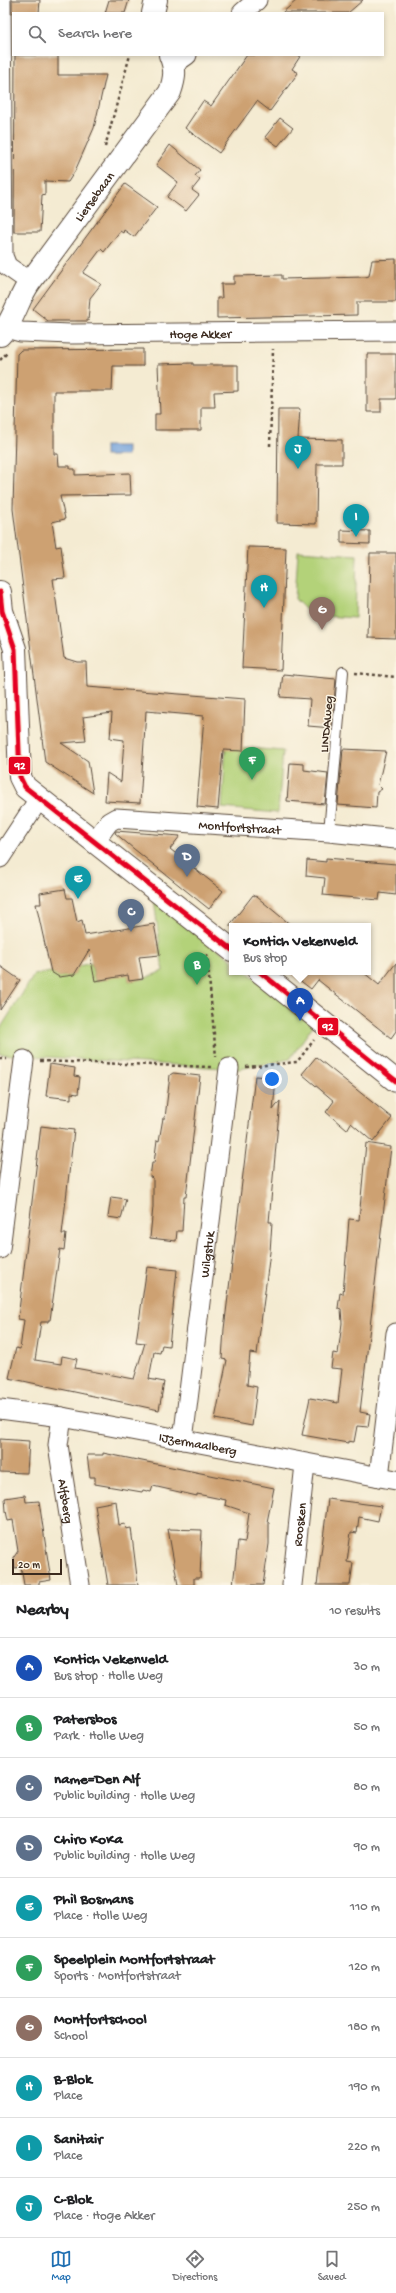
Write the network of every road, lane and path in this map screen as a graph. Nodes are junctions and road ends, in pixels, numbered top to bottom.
1 (1, 0) edge
2 (156, 0) edge
3 (257, 0) edge
4 (153, 12) edge
5 (243, 12) edge
6 (130, 56) edge
7 (177, 58) edge
8 (104, 148) dead end
9 (30, 282) junction
10 (3, 331) edge
11 (396, 331) edge
12 (273, 332) junction
13 (270, 446) dead end
14 (0, 592) edge
15 (343, 672) joint
16 (396, 677) edge
17 (39, 799) junction
18 (329, 832) junction
19 (396, 839) edge
20 (94, 842) junction
21 (0, 858) edge
22 (204, 928) junction
23 (229, 948) edge
24 (264, 975) edge
25 (326, 1025) junction
26 (0, 1059) edge
27 (24, 1060) junction
28 (229, 1068) junction
29 (396, 1081) edge
30 (0, 1250) edge
31 (396, 1333) edge
32 (0, 1409) edge
33 (62, 1417) junction
34 (183, 1440) junction
35 (305, 1464) junction
36 (387, 1479) edge
37 (80, 1585) edge
38 (292, 1585) edge

1 - 9 street
2 - 4 street
3 - 5 street
6 - 8 path
7 - 9 street, Liersebaan
9 - 10 street, Liersebaan
10 - 12 street, Hoge Akker
11 - 12 street, Hoge Akker
12 - 13 path
14 - 17 street
15 - 16 path
15 - 18 lane, LINDAweg
17 - 20 street
17 - 21 street
18 - 19 street, Montfortstraat
18 - 20 street, Montfortstraat
20 - 22 street
22 - 23 street
22 - 28 path
24 - 25 street
25 - 28 path
25 - 29 street
26 - 27 path
27 - 28 path
27 - 30 street
28 - 34 street, Wilgstuk
31 - 36 street
32 - 33 street, IJzermaalberg
33 - 34 street, IJzermaalberg
33 - 37 street, Alfsberg
34 - 35 street, IJzermaalberg
35 - 36 street, IJzermaalberg
35 - 38 street, Roosken

